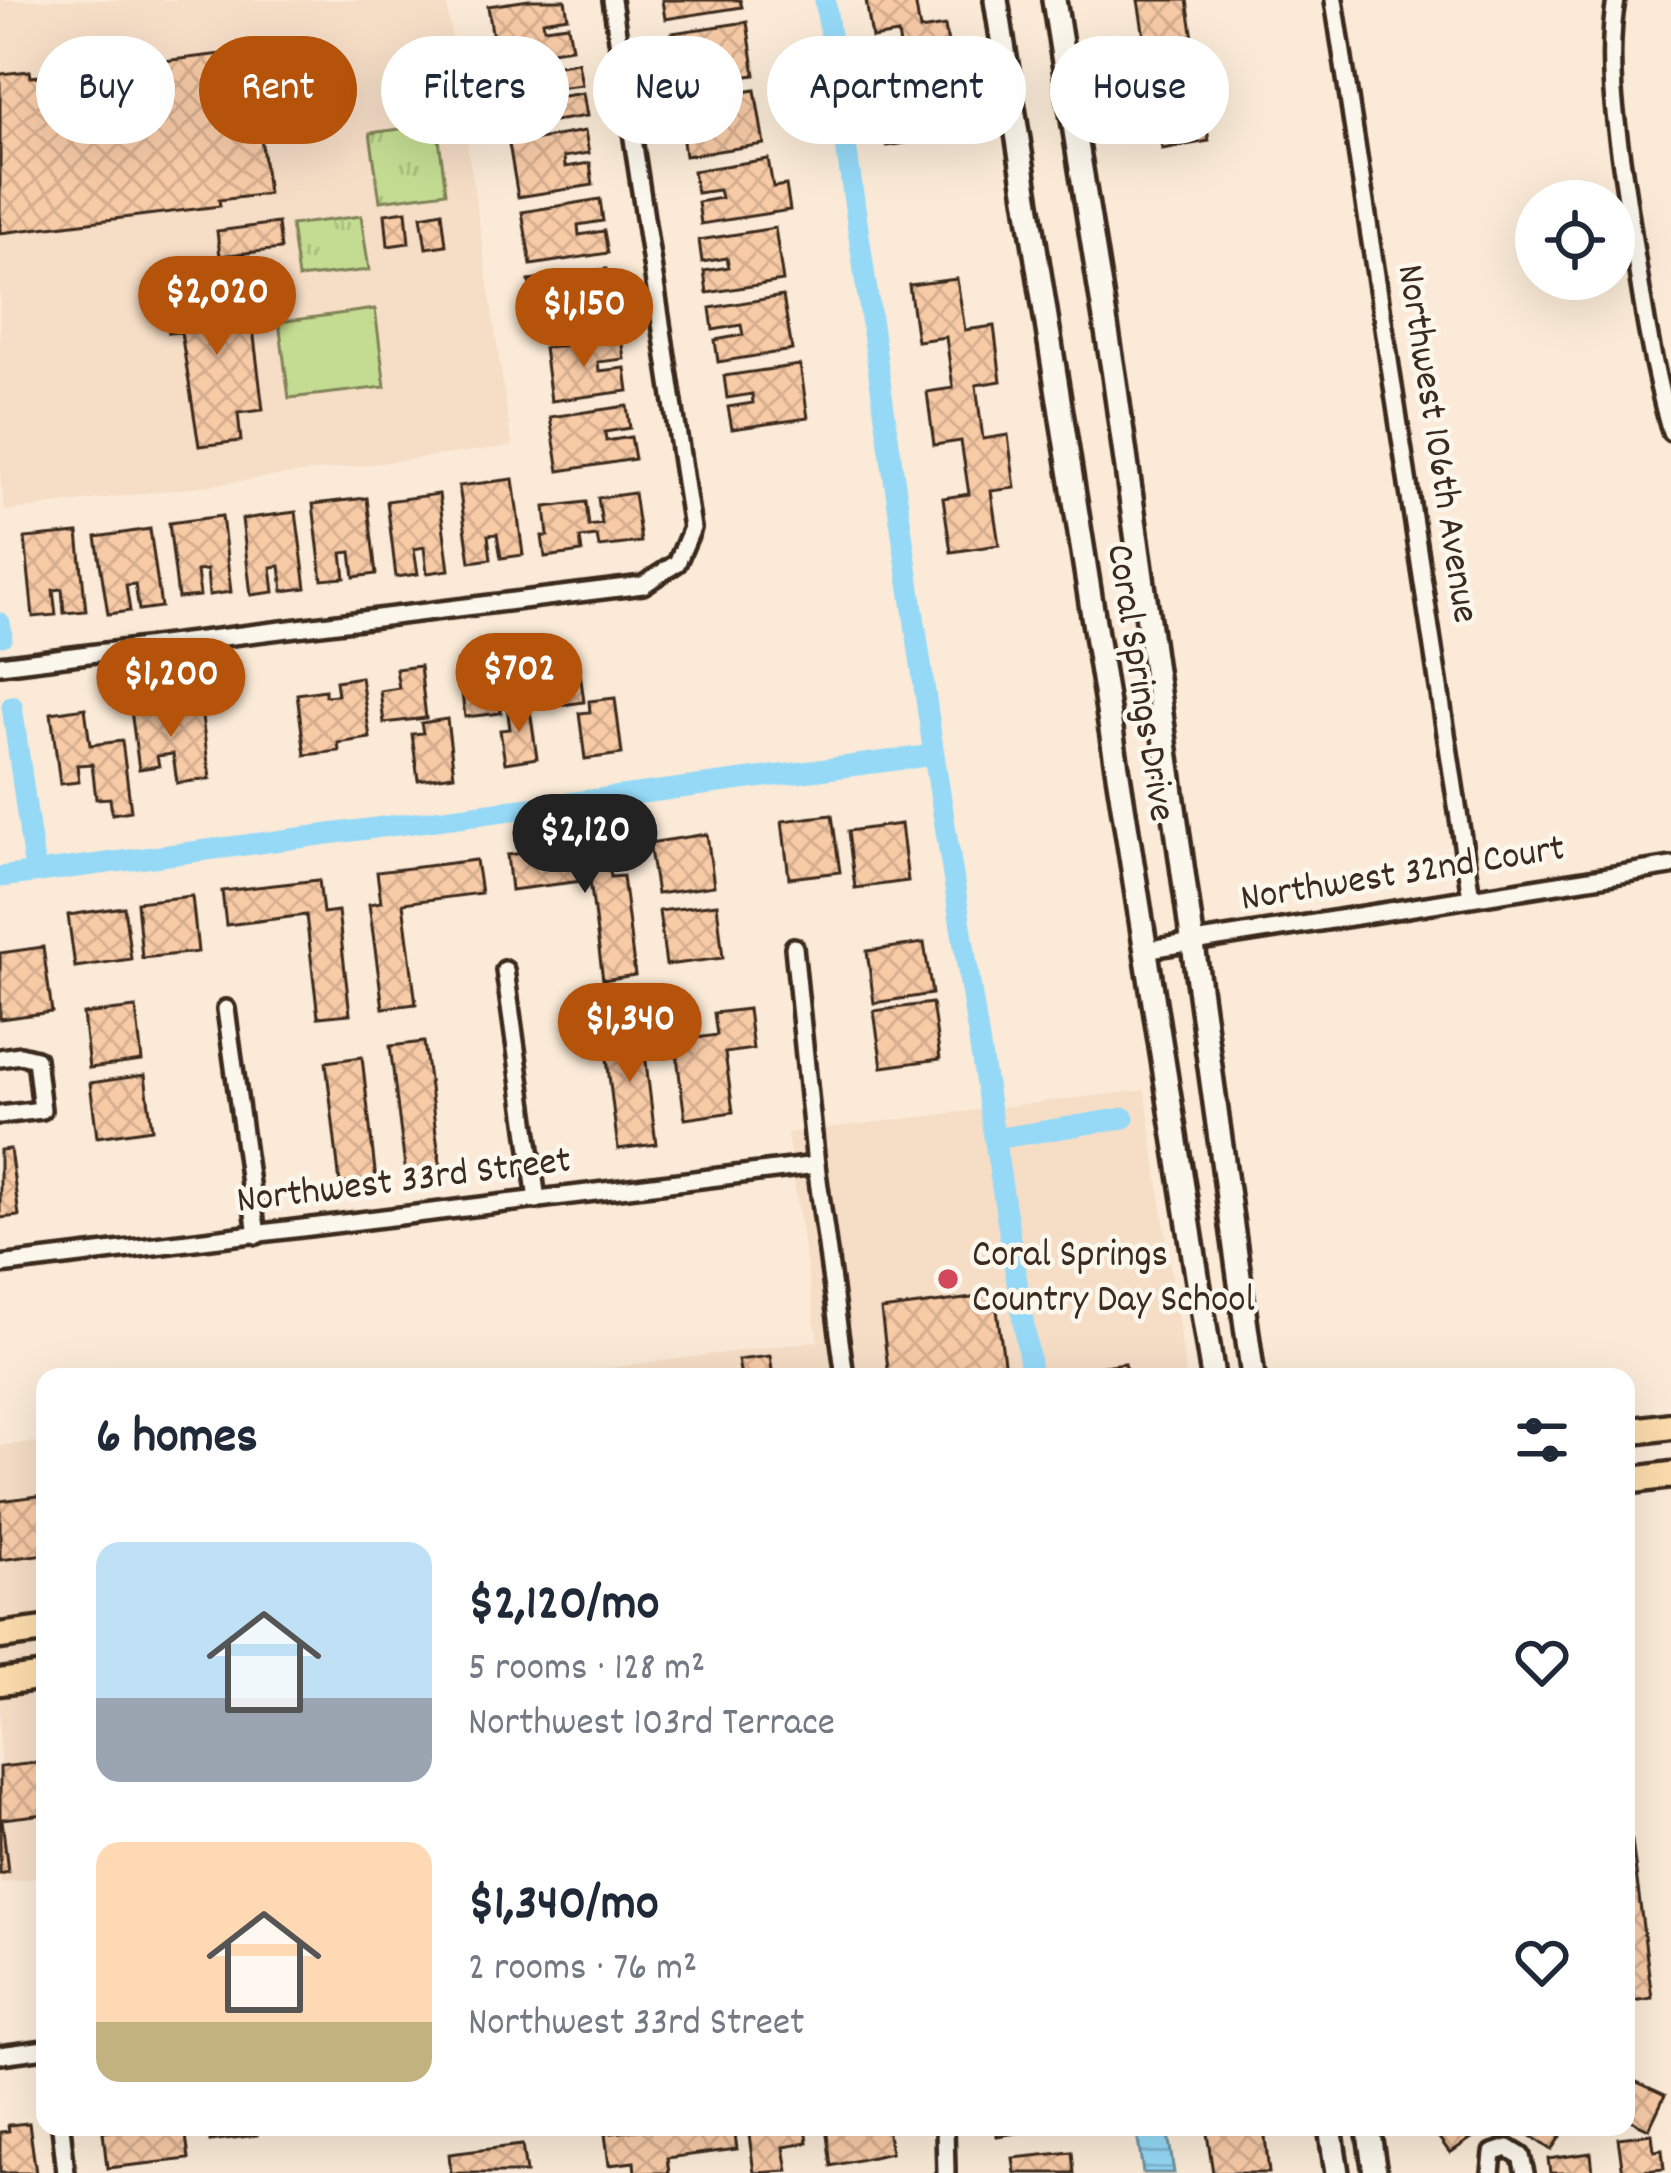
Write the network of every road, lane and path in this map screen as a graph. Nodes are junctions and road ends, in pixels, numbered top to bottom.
1 (612, 0) edge
2 (996, 0) edge
3 (1054, 0) edge
4 (1334, 0) edge
5 (1616, 0) edge
6 (1671, 432) edge
7 (0, 665) edge
8 (1671, 866) edge
9 (1471, 897) junction
10 (1194, 943) junction
11 (794, 947) dead end
12 (1144, 950) junction
13 (505, 970) dead end
14 (226, 1009) dead end
15 (0, 1058) edge
16 (0, 1115) edge
17 (816, 1165) junction
18 (537, 1200) junction
19 (256, 1235) junction
20 (0, 1265) edge
21 (844, 1368) edge
22 (1212, 1368) edge
23 (1251, 1368) edge
24 (1671, 1426) edge
25 (1635, 1431) edge
26 (1671, 1475) edge
27 (1635, 1480) edge
28 (36, 1631) edge
29 (0, 1636) edge
30 (36, 1677) edge
31 (0, 1682) edge
32 (36, 2050) edge
33 (0, 2055) edge
34 (62, 2136) edge
35 (945, 2136) edge
36 (1331, 2136) edge
37 (1369, 2136) edge
38 (67, 2173) edge
39 (946, 2173) edge
40 (1337, 2173) edge
41 (1375, 2173) edge
42 (1491, 2173) edge
43 (1525, 2173) edge

1 - 7 street
2 - 12 main road, Coral Springs Drive
3 - 10 main road, Coral Springs Drive
4 - 9 street, Northwest 106th Avenue
5 - 6 street
8 - 9 street, Northwest 32nd Court
9 - 10 street, Northwest 32nd Court
10 - 12 street, Northwest 32nd Court
10 - 23 main road, Coral Springs Drive
11 - 17 street
12 - 22 main road, Coral Springs Drive
13 - 18 street
14 - 19 street
15 - 16 street
17 - 18 street, Northwest 33rd Street
17 - 21 street
18 - 19 street, Northwest 33rd Street
19 - 20 street, Northwest 33rd Street
24 - 25 main road
26 - 27 main road
28 - 29 main road
30 - 31 main road
32 - 33 street
34 - 38 street
35 - 39 street
36 - 40 main road
37 - 41 main road
42 - 43 street

